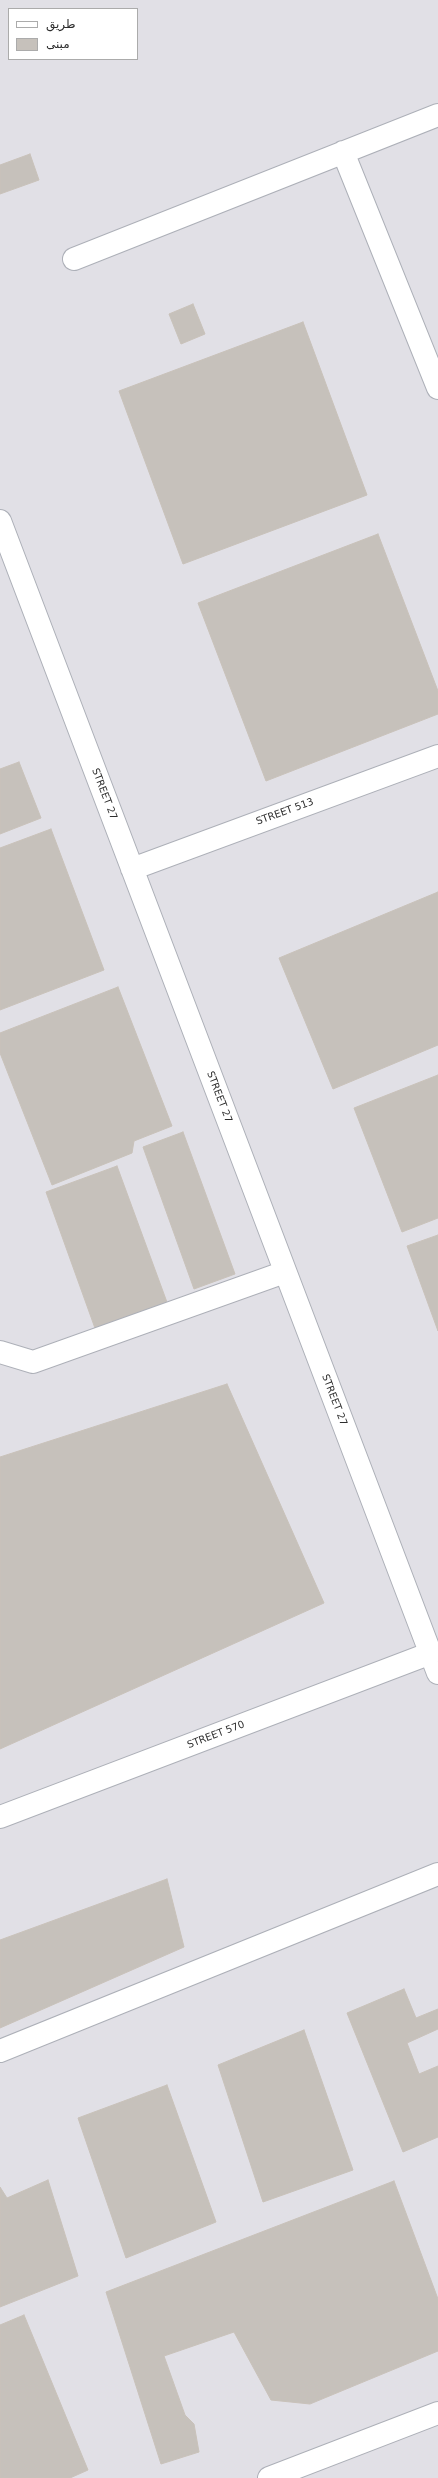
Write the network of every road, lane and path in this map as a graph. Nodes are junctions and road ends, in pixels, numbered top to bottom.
1 (438, 115) edge
2 (343, 152) junction
3 (74, 259) dead end
4 (438, 388) edge
5 (0, 521) edge
6 (438, 756) edge
7 (132, 869) junction
8 (285, 1272) junction
9 (0, 1352) edge
10 (435, 1663) edge
11 (0, 1817) edge
12 (438, 1874) edge
13 (0, 2051) edge
14 (438, 2413) edge
15 (269, 2478) edge

1 - 2 street
2 - 3 street
2 - 4 street
5 - 7 street, STREET 27
6 - 7 street, STREET 513
7 - 8 street, STREET 27
8 - 9 street
8 - 10 street, STREET 27
10 - 11 street, STREET 570
12 - 13 street
14 - 15 street

